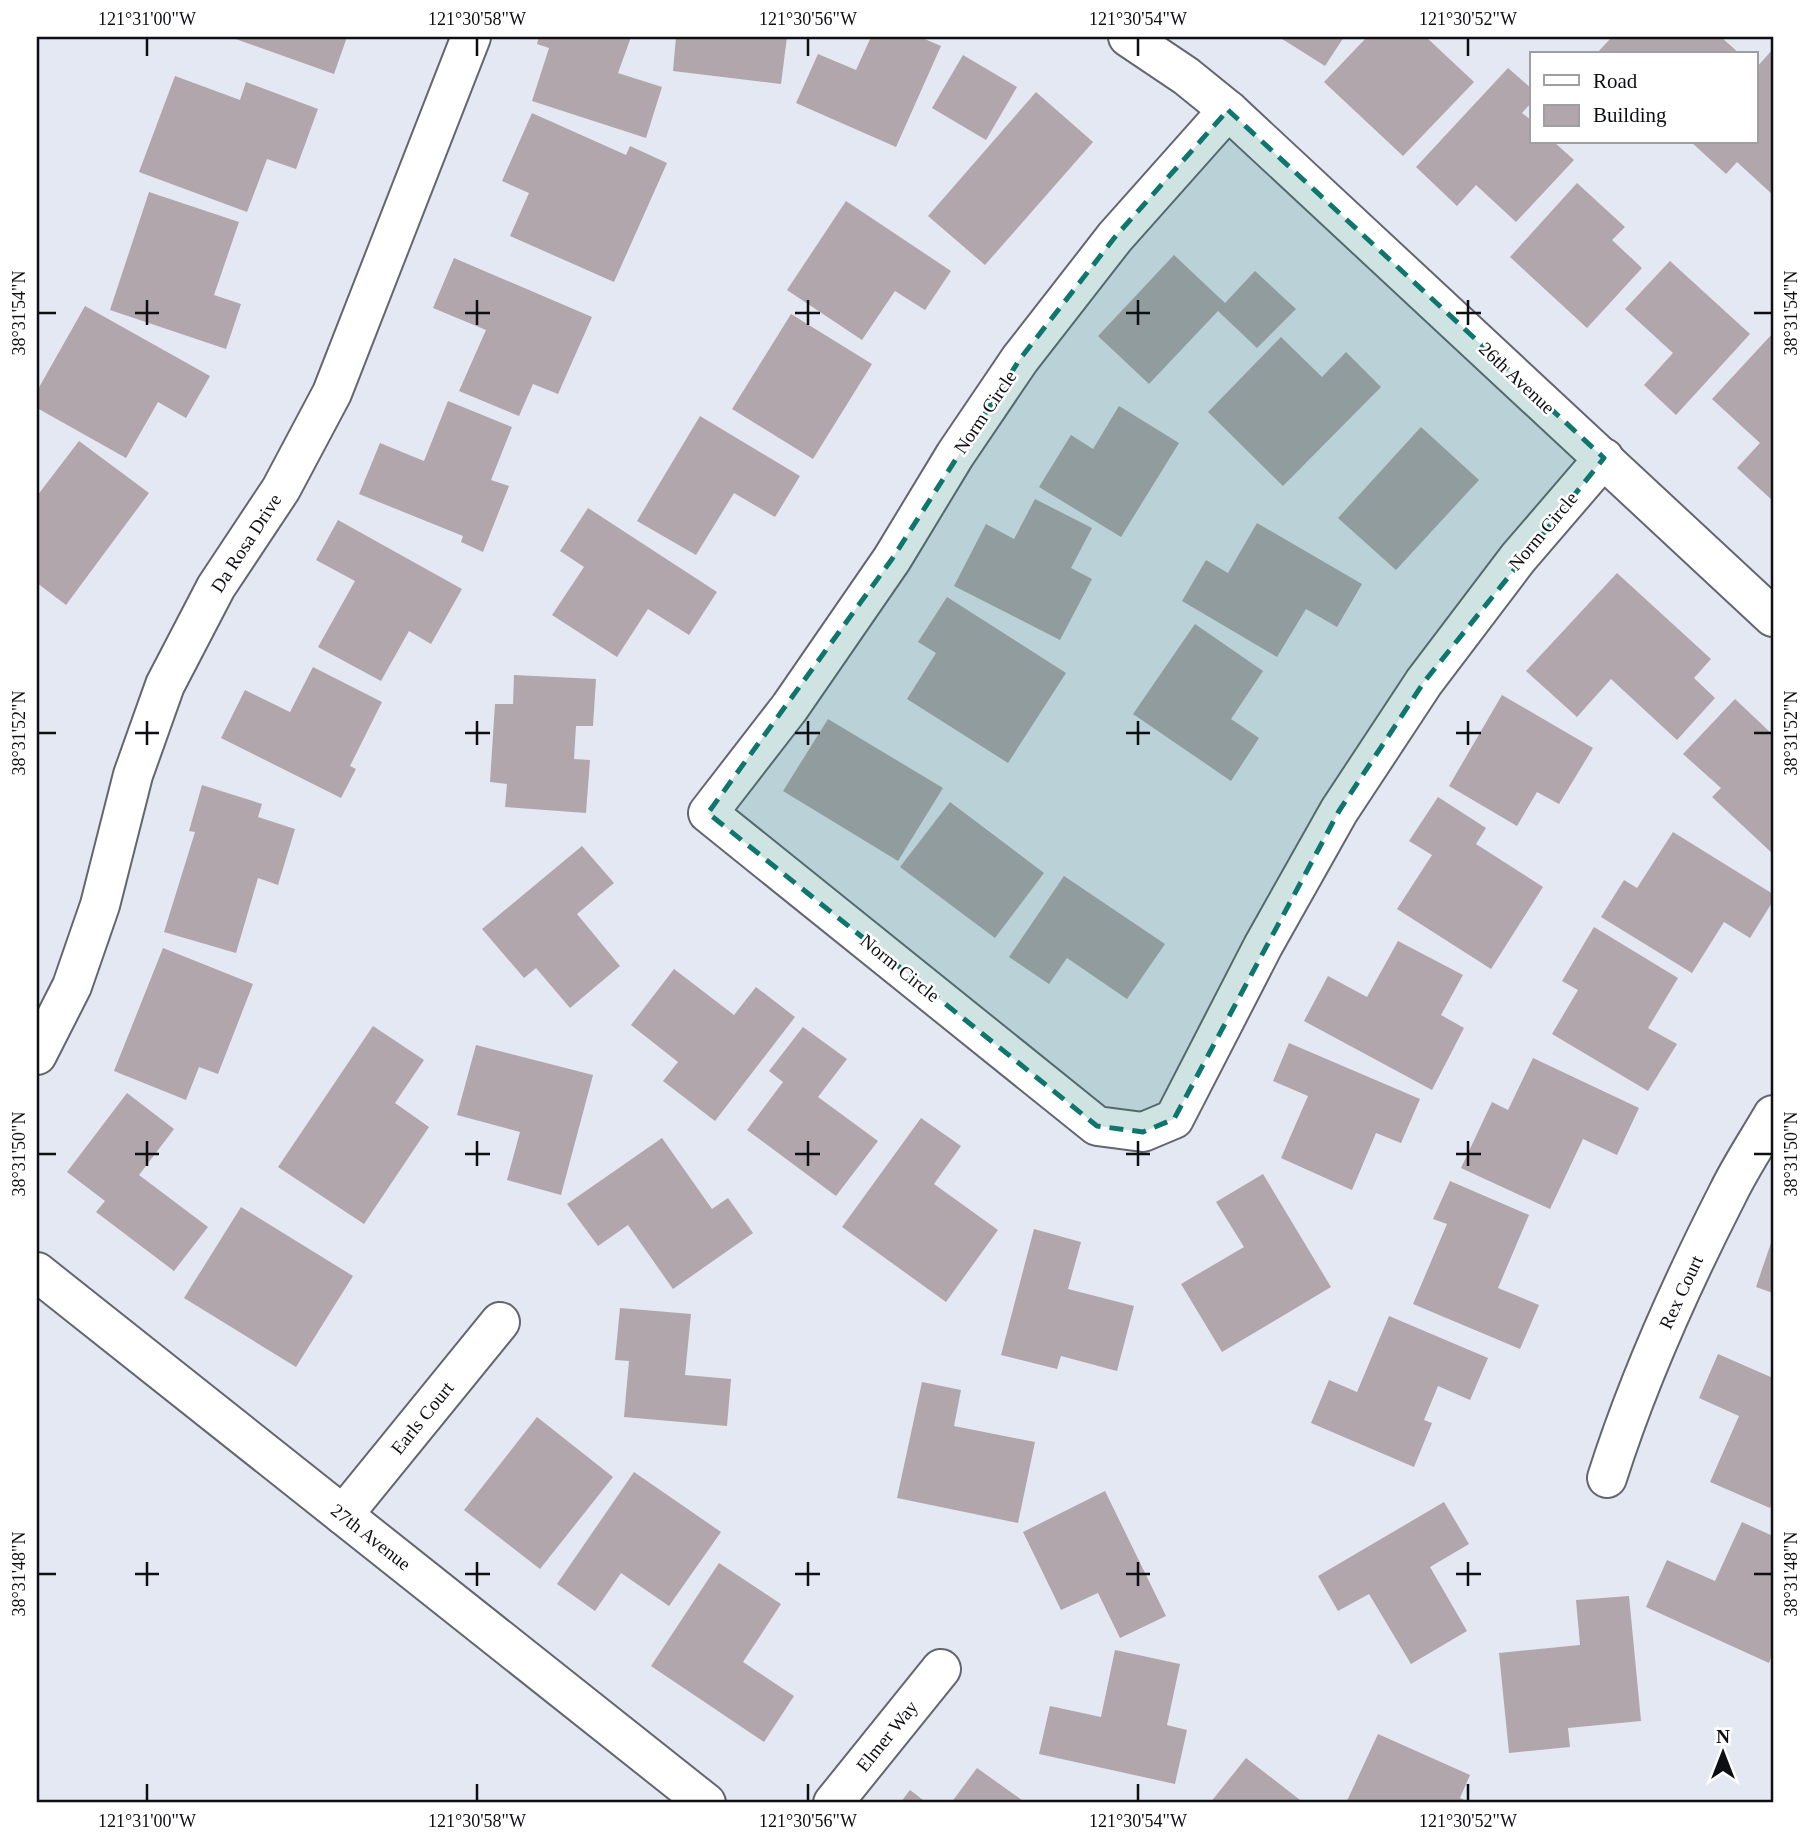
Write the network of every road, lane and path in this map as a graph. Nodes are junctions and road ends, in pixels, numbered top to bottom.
1 (471, 37) edge
2 (1128, 37) edge
3 (1228, 110) junction
4 (1604, 458) junction
5 (1773, 617) edge
6 (37, 1055) edge
7 (1773, 1115) edge
8 (37, 1272) edge
9 (500, 1322) dead end
10 (1607, 1478) dead end
11 (343, 1515) junction
12 (941, 1669) dead end
13 (706, 1803) edge
14 (833, 1803) edge

1 - 6 street, Da Rosa Drive
2 - 3 street, 26th Avenue
3 - 4 street, 26th Avenue
3 - 4 street, Norm Circle
4 - 5 street, 26th Avenue
7 - 10 street, Rex Court
8 - 11 street, 27th Avenue
9 - 11 street, Earls Court
11 - 13 street, 27th Avenue
12 - 14 street, Elmer Way

